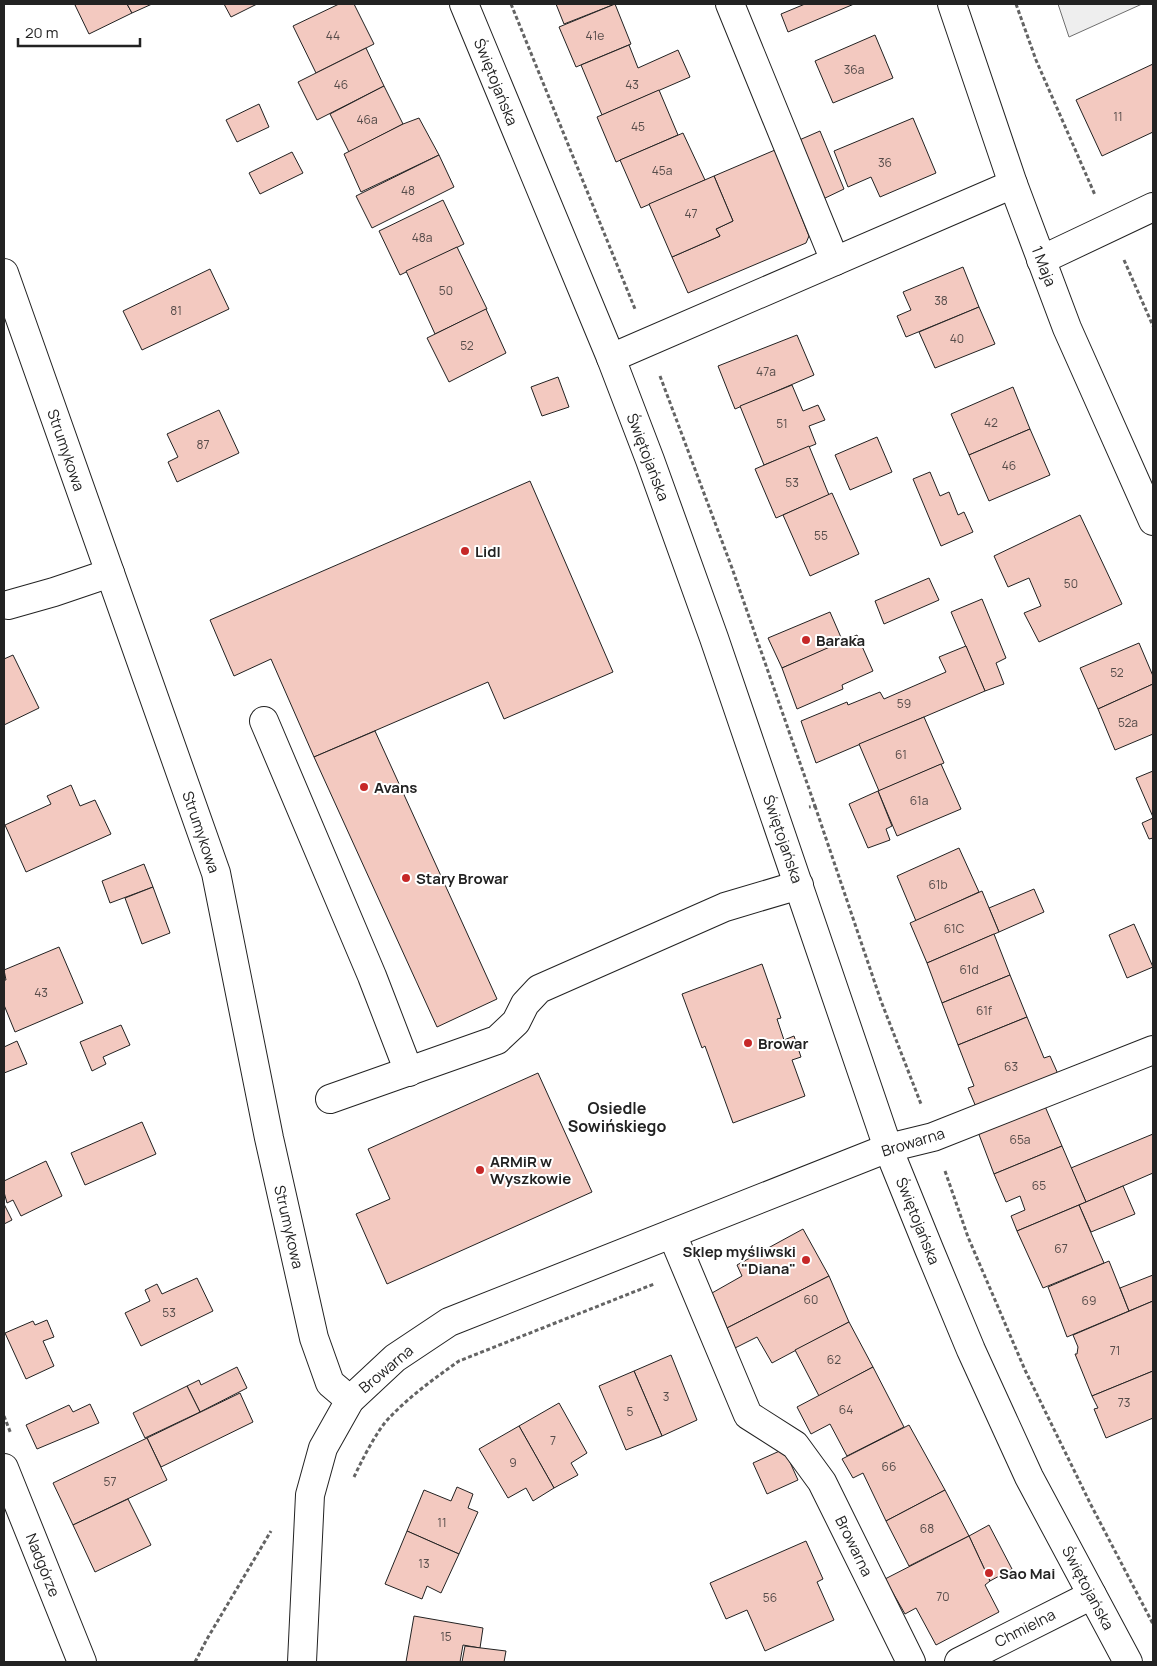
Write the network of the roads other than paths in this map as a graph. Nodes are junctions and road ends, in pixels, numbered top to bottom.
1 (464, 4) edge
2 (730, 4) edge
3 (952, 4) edge
4 (1013, 184) junction
5 (1153, 207) edge
6 (1042, 260) junction
7 (835, 261) junction
8 (4, 273) edge
9 (610, 358) junction
10 (1144, 478) edge
11 (1153, 521) edge
12 (110, 573) junction
13 (8, 605) dead end
14 (264, 721) dead end
15 (798, 885) junction
16 (1153, 1050) edge
17 (409, 1072) junction
18 (330, 1099) dead end
19 (888, 1148) junction
20 (672, 1234) junction
21 (350, 1400) junction
22 (4, 1468) edge
23 (1092, 1594) junction
24 (82, 1662) edge
25 (302, 1662) edge
26 (911, 1662) edge
27 (959, 1662) edge
28 (1128, 1662) edge

1 - 9 street, Świętojańska
2 - 7 street
3 - 4 street, 1 Maja
4 - 6 street, 1 Maja
4 - 7 street
5 - 6 street
6 - 10 street, 1 Maja
7 - 9 street
8 - 12 street, Strumykowa
9 - 15 street, Świętojańska
10 - 11 street, 1 Maja
12 - 13 street
12 - 21 street, Strumykowa
14 - 17 street
15 - 17 street
15 - 19 street, Świętojańska
16 - 19 street, Browarna
17 - 18 street
19 - 20 street, Browarna
19 - 23 street, Świętojańska
20 - 21 street, Browarna
20 - 26 street, Browarna
21 - 25 street, Browarna
22 - 24 street, Nadgórze
23 - 27 street, Chmielna
23 - 28 street, Świętojańska

